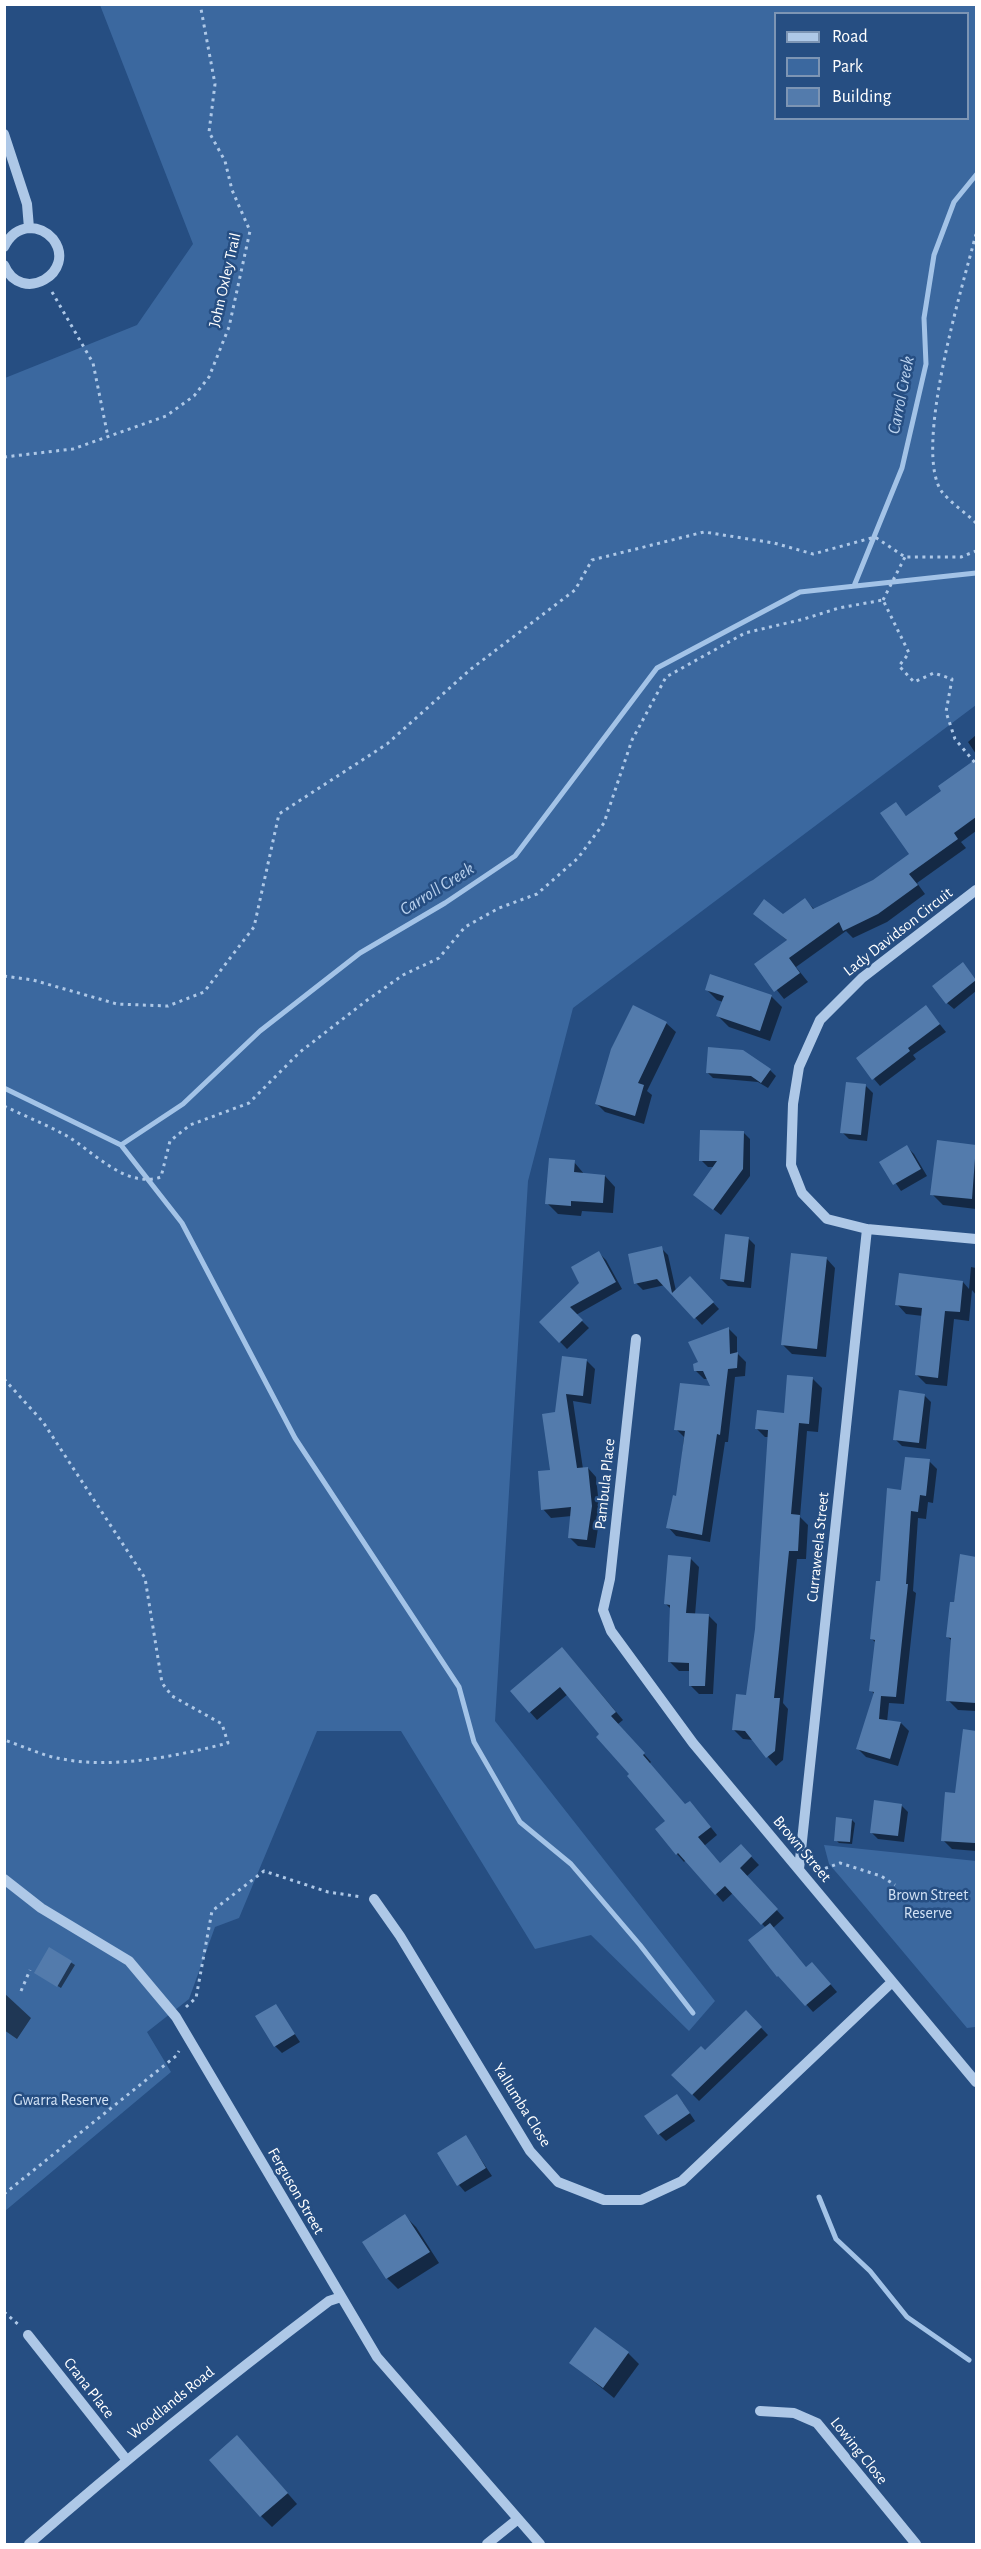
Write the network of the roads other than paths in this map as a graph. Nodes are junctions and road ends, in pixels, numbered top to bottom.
1 (4, 134) edge
2 (29, 228) junction
3 (4, 247) edge
4 (4, 265) edge
5 (976, 890) edge
6 (867, 1229) junction
7 (976, 1239) edge
8 (636, 1339) dead end
9 (611, 1631) joint
10 (802, 1873) junction
11 (4, 1879) edge
12 (374, 1899) road end
13 (892, 1982) junction
14 (976, 2082) edge
15 (341, 2297) junction
16 (28, 2334) road end
17 (760, 2411) dead end
18 (126, 2459) junction
19 (518, 2519) junction
20 (29, 2544) edge
21 (487, 2544) edge
22 (540, 2544) edge
23 (916, 2544) edge

1 - 2 street
2 - 3 street
2 - 4 street
5 - 6 street, Lady Davidson Circuit
6 - 7 street, Lady Davidson Circuit
6 - 10 street, Curraweela Street
8 - 9 street, Pambula Place
9 - 10 street, Brown Street
10 - 13 street, Brown Street
11 - 15 street, Ferguson Street
12 - 13 street, Yallumba Close
13 - 14 street, Brown Street
15 - 18 street, Woodlands Road
15 - 19 street, Ferguson Street
16 - 18 street, Crana Place
17 - 23 street, Lowing Close
18 - 20 street, Woodlands Road
19 - 21 street
19 - 22 street, Ferguson Street

